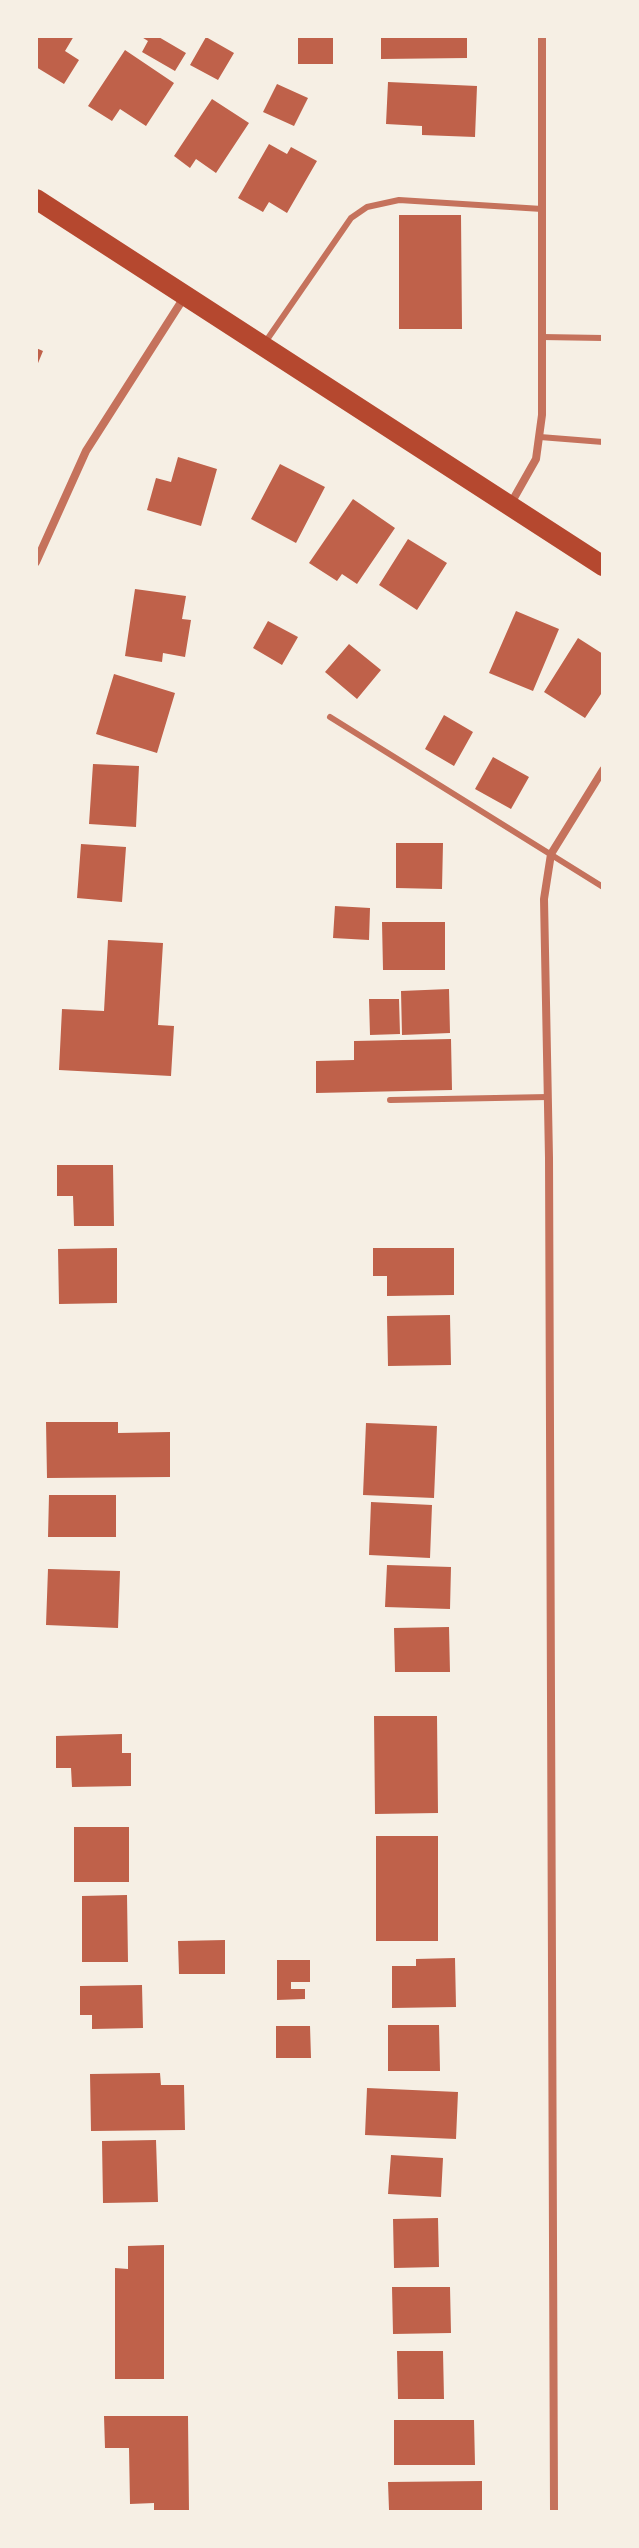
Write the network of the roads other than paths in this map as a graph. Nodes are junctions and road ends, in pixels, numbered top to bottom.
1 (542, 36) edge
2 (36, 199) edge
3 (542, 209) junction
4 (185, 296) junction
5 (542, 337) junction
6 (603, 338) edge
7 (263, 346) junction
8 (540, 437) junction
9 (603, 442) edge
10 (510, 505) junction
11 (36, 562) edge
12 (603, 566) edge
13 (330, 717) dead end
14 (603, 770) edge
15 (551, 854) junction
16 (603, 887) edge
17 (548, 1097) junction
18 (390, 1100) dead end
19 (554, 2512) edge

1 - 3 street
2 - 4 main road
3 - 5 street
3 - 7 lane
4 - 7 main road
4 - 11 street
5 - 6 lane
5 - 8 street
7 - 10 main road
8 - 9 lane
8 - 10 street
10 - 12 main road
13 - 15 lane
14 - 15 street
15 - 16 lane
15 - 17 street
17 - 18 lane
17 - 19 street

